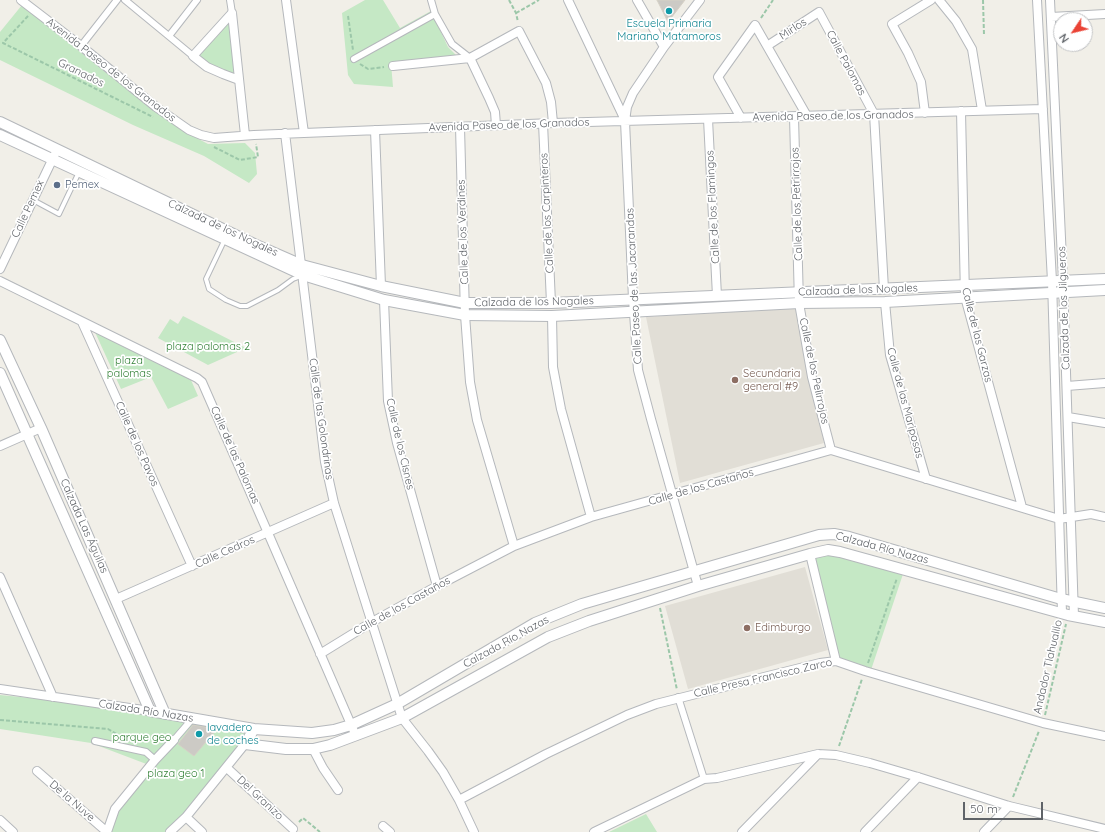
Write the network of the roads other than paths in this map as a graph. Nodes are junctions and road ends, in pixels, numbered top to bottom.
1 (20, 0) edge
2 (117, 0) edge
3 (125, 0) edge
4 (197, 0) edge
5 (230, 0) edge
6 (286, 0) edge
7 (431, 0) edge
8 (568, 0) edge
9 (637, 0) edge
10 (700, 0) edge
11 (931, 0) edge
12 (940, 0) edge
13 (1038, 0) edge
14 (1050, 0) edge
15 (819, 12) joint
16 (232, 13) junction
17 (435, 14) junction
18 (1105, 14) edge
19 (1051, 17) junction
20 (169, 36) junction
21 (81, 46) junction
22 (767, 46) junction
23 (664, 47) junction
24 (193, 56) junction
25 (470, 58) junction
26 (354, 59) road end
27 (393, 66) road end
28 (239, 80) junction
29 (1043, 109) junction
30 (982, 110) junction
31 (961, 111) junction
32 (925, 113) junction
33 (874, 114) junction
34 (807, 116) junction
35 (794, 117) junction
36 (741, 118) junction
37 (708, 119) junction
38 (625, 121) junction
39 (0, 122) edge
40 (543, 123) junction
41 (553, 123) junction
42 (496, 125) junction
43 (460, 127) junction
44 (375, 130) junction
45 (285, 133) junction
46 (304, 133) junction
47 (0, 135) edge
48 (244, 135) junction
49 (57, 150) junction
50 (52, 159) junction
51 (79, 172) junction
52 (148, 198) junction
53 (32, 200) junction
54 (225, 239) junction
55 (253, 247) junction
56 (0, 269) edge
57 (302, 270) junction
58 (1105, 278) edge
59 (1063, 280) junction
60 (0, 281) edge
61 (1052, 281) junction
62 (964, 285) junction
63 (381, 286) junction
64 (884, 289) junction
65 (1105, 290) edge
66 (799, 292) junction
67 (1052, 292) junction
68 (1063, 292) junction
69 (717, 296) junction
70 (965, 297) junction
71 (633, 299) junction
72 (384, 300) junction
73 (885, 302) junction
74 (465, 303) junction
75 (551, 303) junction
76 (799, 303) junction
77 (634, 311) junction
78 (465, 315) junction
79 (552, 316) junction
80 (82, 322) junction
81 (0, 340) edge
82 (0, 373) edge
83 (1105, 383) edge
84 (1067, 386) junction
85 (1068, 417) junction
86 (1105, 423) edge
87 (41, 428) junction
88 (27, 434) junction
89 (0, 446) edge
90 (831, 450) junction
91 (926, 479) junction
92 (672, 495) junction
93 (334, 503) junction
94 (1022, 507) junction
95 (591, 517) junction
96 (1071, 517) junction
97 (1105, 517) edge
98 (1059, 519) junction
99 (268, 533) junction
100 (514, 546) junction
101 (810, 554) junction
102 (192, 566) junction
103 (694, 571) junction
104 (0, 577) edge
105 (437, 586) junction
106 (698, 586) junction
107 (116, 599) junction
108 (1061, 599) junction
109 (1074, 602) junction
110 (1105, 608) edge
111 (1068, 614) junction
112 (372, 622) junction
113 (1105, 622) edge
114 (320, 654) junction
115 (836, 661) junction
116 (0, 689) edge
117 (53, 697) junction
118 (678, 697) junction
119 (397, 704) junction
120 (150, 711) junction
121 (165, 714) junction
122 (193, 718) junction
123 (402, 718) junction
124 (351, 725) junction
125 (254, 729) junction
126 (356, 736) junction
127 (1105, 736) edge
128 (174, 740) joint
129 (95, 741) dead end
130 (245, 744) junction
131 (313, 749) junction
132 (818, 754) junction
133 (155, 760) junction
134 (227, 768) junction
135 (37, 771) dead end
136 (918, 777) junction
137 (704, 779) junction
138 (338, 790) dead end
139 (459, 800) junction
140 (1009, 806) junction
141 (186, 817) junction
142 (0, 820) edge
143 (383, 826) dead end
144 (293, 829) road end
145 (1105, 829) edge
146 (13, 832) edge
147 (107, 832) edge
148 (170, 832) edge
149 (202, 832) edge
150 (390, 832) edge
151 (474, 832) edge
152 (594, 832) edge
153 (742, 832) edge
154 (865, 832) edge
155 (984, 832) edge

1 - 21 street, Avenida Paseo de los Granados
2 - 21 street
3 - 20 street
4 - 20 street
5 - 16 street
6 - 46 street
7 - 17 street
8 - 38 street
9 - 23 street
10 - 23 street, Calle Paseo de las Jacarandas
11 - 32 street
12 - 30 street
13 - 29 street, Calzada de los Jilgueros
14 - 19 street, Calzada de los Jilgueros
15 - 22 street, Mirlos
15 - 33 street, Calle Palomas
16 - 24 street
16 - 28 street
17 - 25 street
17 - 26 street
18 - 19 street
19 - 59 street, Calzada de los Jilgueros
20 - 24 street
21 - 48 street, Avenida Paseo de los Granados
22 - 34 street
22 - 36 street
23 - 38 street, Calle Paseo de las Jacarandas
24 - 28 street
25 - 27 street
25 - 41 street
25 - 42 street
28 - 48 street
29 - 30 street, Avenida Paseo de los Granados
29 - 61 street, Calzada de los Jilgueros
30 - 31 street, Avenida Paseo de los Granados
31 - 32 street, Avenida Paseo de los Granados
31 - 62 street, Calle de las Garzas
32 - 33 street, Avenida Paseo de los Granados
33 - 34 street, Avenida Paseo de los Granados
33 - 64 street
34 - 35 street, Avenida Paseo de los Granados
35 - 36 street, Avenida Paseo de los Granados
35 - 66 street, Calle de los Petrirrojos
36 - 37 street, Avenida Paseo de los Granados
37 - 38 street, Avenida Paseo de los Granados
37 - 69 street, Calle de los Flamingos
38 - 41 street, Avenida Paseo de los Granados
38 - 71 street, Calle Paseo de las Jacarandas
39 - 49 street, Calzada de los Nogales
40 - 41 street, Avenida Paseo de los Granados
40 - 42 street, Avenida Paseo de los Granados
40 - 75 street, Calle de los Carpinteros
42 - 43 street, Avenida Paseo de los Granados
43 - 44 street, Avenida Paseo de los Granados
43 - 74 street, Calle de los Verdines
44 - 46 street, Avenida Paseo de los Granados
44 - 63 street
45 - 46 street, Avenida Paseo de los Granados
45 - 48 street, Avenida Paseo de los Granados
45 - 57 street, Calle de las Golondrinas
47 - 50 street, Calzada de los Nogales
49 - 50 street, Calle Pemex
49 - 52 street, Calzada de los Nogales
50 - 51 street, Calzada de los Nogales
50 - 53 street, Calle Pemex
51 - 52 street, Calzada de los Nogales
51 - 53 lane
52 - 54 street, Calzada de los Nogales
52 - 55 street, Calzada de los Nogales
53 - 56 street, Calle Pemex
54 - 55 street, Calzada de los Nogales
54 - 57 lane
55 - 57 street, Calzada de los Nogales
57 - 63 street, Calzada de los Nogales
57 - 72 street, Calzada de los Nogales
57 - 93 street, Calle de las Golondrinas
58 - 59 street, Calzada de los Nogales
59 - 61 street, Calzada de los Nogales
59 - 68 street, Calzada de los Jilgueros
60 - 80 street, Calle de las Palomas
61 - 62 street, Calzada de los Nogales
61 - 67 street, Calzada de los Jilgueros
62 - 64 street, Calzada de los Nogales
62 - 70 street, Calle de las Garzas
63 - 74 street, Calzada de los Nogales
64 - 66 street, Calzada de los Nogales
65 - 68 street, Calzada de los Nogales
66 - 69 street, Calzada de los Nogales
66 - 76 street, Calle de los Pelirrojos
67 - 68 street, Calzada de los Nogales
67 - 70 street, Calzada de los Nogales
67 - 98 street, Calzada de los Jilgueros
68 - 84 street, Calzada de los Jilgueros
69 - 71 street, Calzada de los Nogales
70 - 73 street, Calzada de los Nogales
70 - 94 street, Calle de las Garzas
71 - 75 street, Calzada de los Nogales
71 - 77 street, Calle Paseo de las Jacarandas
72 - 78 street, Calzada de los Nogales
72 - 105 street, Calle de los Cisnes
73 - 76 street, Calzada de los Nogales
73 - 91 street, Calle de las Mariposas
74 - 75 street, Calzada de los Nogales
74 - 78 street, Calle de los Verdines
76 - 77 street, Calzada de los Nogales
76 - 90 street, Calle de los Pelirrojos
77 - 79 street, Calzada de los Nogales
77 - 92 street, Calle Paseo de las Jacarandas
78 - 79 street, Calzada de los Nogales
78 - 100 street, Calle de los Verdines
79 - 95 street
80 - 99 street, Calle de las Palomas
80 - 102 street, Calle de los Pavos
81 - 87 street, Calzada Las Águilas
82 - 88 street, Calzada Las Águilas
83 - 84 street
84 - 85 street, Calzada de los Jilgueros
85 - 86 street
85 - 96 street, Calzada de los Jilgueros
87 - 88 street
87 - 107 street, Calzada Las Águilas
88 - 89 street
88 - 120 street, Calzada Las Águilas
90 - 91 street
90 - 92 street, Calle de los Castaños
91 - 94 street
92 - 95 street, Calle de los Castaños
92 - 103 street, Calle Paseo de las Jacarandas
93 - 99 street, Calle Cedros
93 - 112 street, Calle de las Golondrinas
94 - 98 street
95 - 100 street, Calle de los Castaños
96 - 97 street
96 - 98 street
96 - 109 street, Calzada de los Jilgueros
98 - 108 street, Calzada de los Jilgueros
99 - 102 street, Calle Cedros
99 - 114 street, Calle de las Palomas
100 - 105 street, Calle de los Castaños
101 - 106 street, Calzada Río Nazas
101 - 111 street, Calzada Río Nazas
101 - 115 street
102 - 107 street, Calle Cedros
103 - 106 street, Calle Paseo de las Jacarandas
103 - 108 street, Calzada Río Nazas
103 - 119 street, Calzada Río Nazas
104 - 117 street
105 - 112 street, Calle de los Castaños
106 - 123 street, Calzada Río Nazas
107 - 121 street, Calzada Las Águilas
108 - 109 street, Calzada Río Nazas
108 - 111 street, Calzada de los Jilgueros
109 - 110 street, Calzada Río Nazas
109 - 111 street, Calzada de los Jilgueros
111 - 113 street, Calzada Río Nazas
112 - 114 street, Calle de los Castaños
112 - 119 street, Calle de las Golondrinas
114 - 124 street, Calle de las Palomas
115 - 118 street, Calle Presa Francisco Zarco
115 - 127 street, Calle Presa Francisco Zarco
116 - 117 street, Calzada Río Nazas
117 - 120 street, Calzada Río Nazas
118 - 137 street
118 - 139 street, Calle Presa Francisco Zarco
119 - 123 street, Calle de las Golondrinas
119 - 124 street, Calzada Río Nazas
120 - 121 street, Calzada Río Nazas
121 - 122 street, Calzada Río Nazas
122 - 125 street, Calzada Río Nazas
122 - 128 street
123 - 126 street, Calzada Río Nazas
123 - 139 street, Calle de las Golondrinas
124 - 125 street, Calzada Río Nazas
124 - 126 street, Calle de las Palomas
125 - 130 street
126 - 131 street, Calzada Río Nazas
128 - 133 street
129 - 133 street
130 - 131 street, Calzada Río Nazas
130 - 134 street
131 - 138 street
132 - 136 street
132 - 137 street
132 - 153 street
133 - 147 street
134 - 141 street
134 - 144 street, Del Granizo
135 - 147 street, De la Nuve
136 - 140 street
136 - 154 street
137 - 152 street
139 - 151 street, Calle de las Golondrinas
140 - 145 street
140 - 155 street
141 - 148 street
141 - 149 street
142 - 146 street
143 - 150 street

